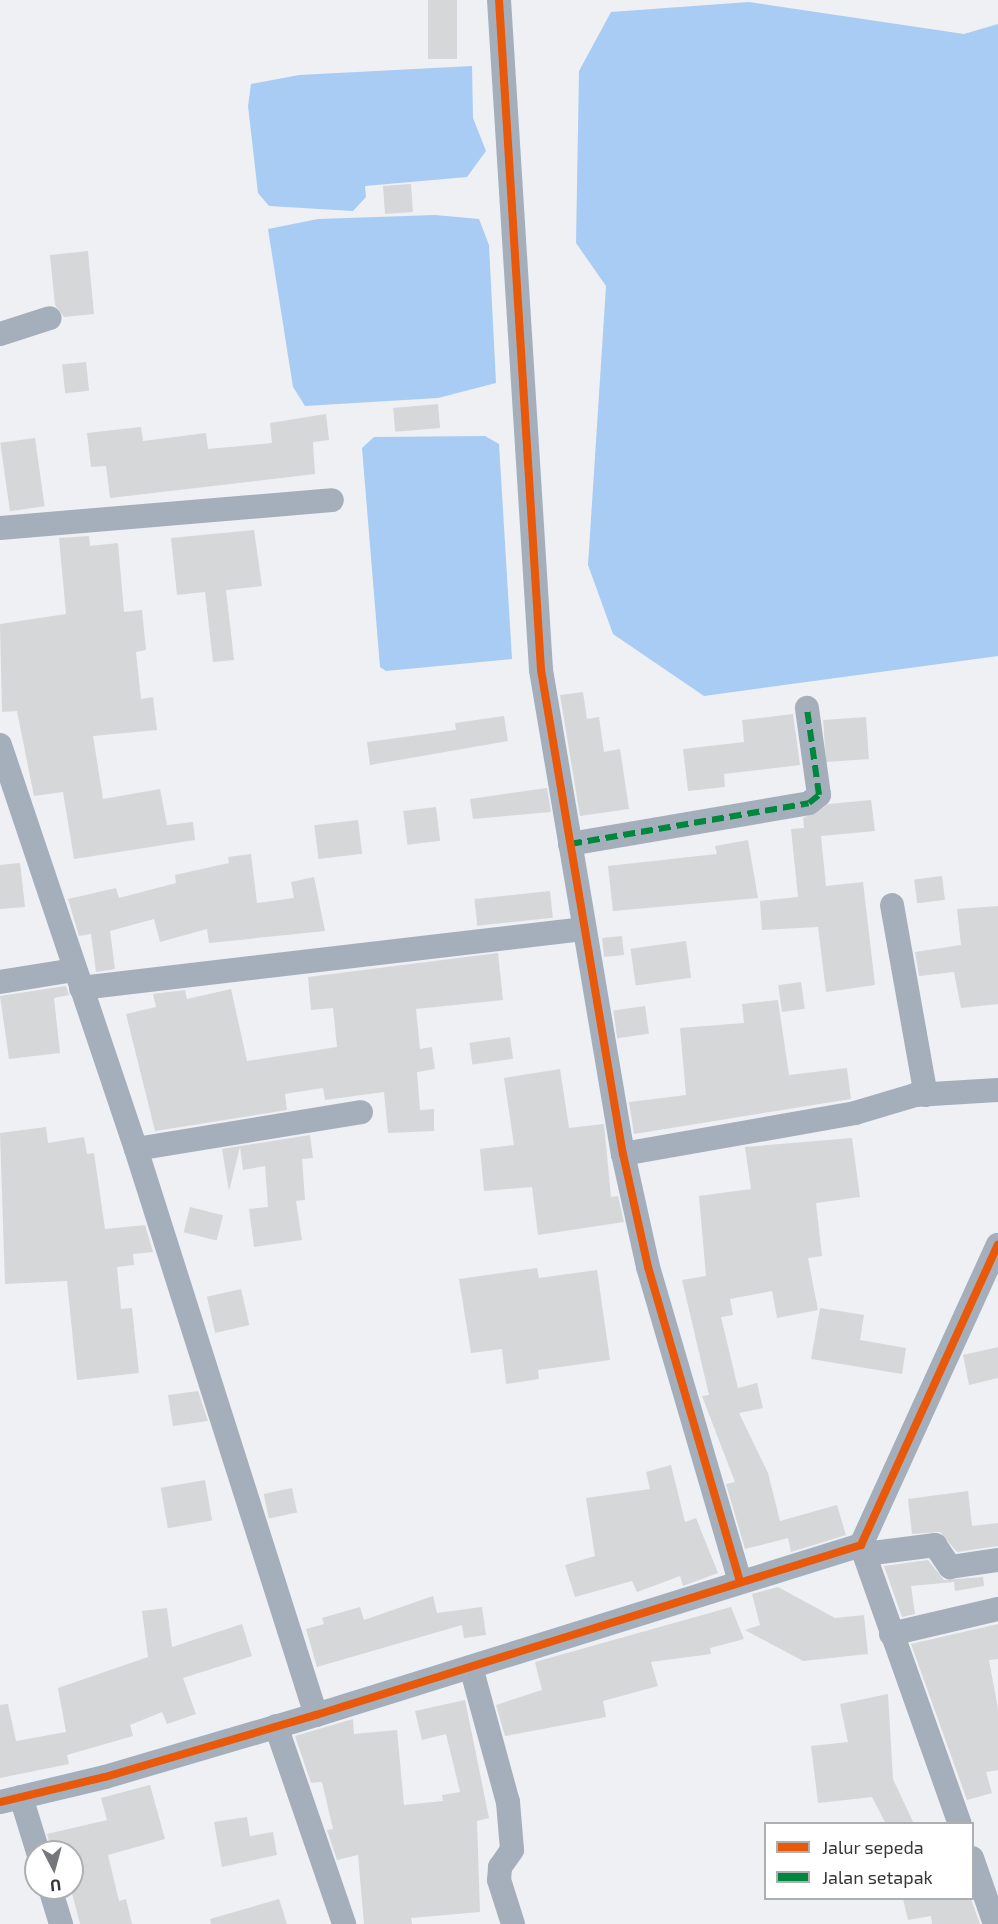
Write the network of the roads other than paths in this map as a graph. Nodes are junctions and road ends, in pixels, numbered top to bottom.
1 (499, 0) edge
2 (50, 318) dead end
3 (0, 334) edge
4 (332, 500) dead end
5 (0, 528) edge
6 (807, 708) dead end
7 (0, 745) edge
8 (570, 844) junction
9 (892, 905) dead end
10 (583, 929) junction
11 (77, 979) junction
12 (0, 982) edge
13 (998, 1090) edge
14 (926, 1095) junction
15 (361, 1112) dead end
16 (136, 1149) junction
17 (623, 1154) junction
18 (998, 1245) edge
19 (989, 1276) edge
20 (863, 1549) junction
21 (998, 1560) edge
22 (739, 1579) junction
23 (998, 1609) edge
24 (891, 1634) junction
25 (471, 1667) junction
26 (316, 1715) junction
27 (276, 1726) junction
28 (10, 1799) edge
29 (959, 1822) edge
30 (32, 1840) edge
31 (974, 1864) edge
32 (54, 1900) edge
33 (61, 1924) edge
34 (344, 1924) edge
35 (513, 1924) edge
36 (995, 1924) edge

1 - 8 street
2 - 3 street
4 - 5 street
6 - 8 street
7 - 11 street
8 - 10 street
9 - 14 street
10 - 11 street
10 - 17 street
11 - 12 street
11 - 16 street
13 - 14 street
14 - 17 street
15 - 16 street
16 - 26 street
17 - 22 street
18 - 19 street
19 - 20 street
20 - 21 street
20 - 22 street
20 - 24 street
22 - 25 street
23 - 24 street
24 - 29 street
25 - 26 street
25 - 35 street
26 - 27 street
27 - 28 street
27 - 34 street
28 - 30 street
31 - 36 street
32 - 33 street

